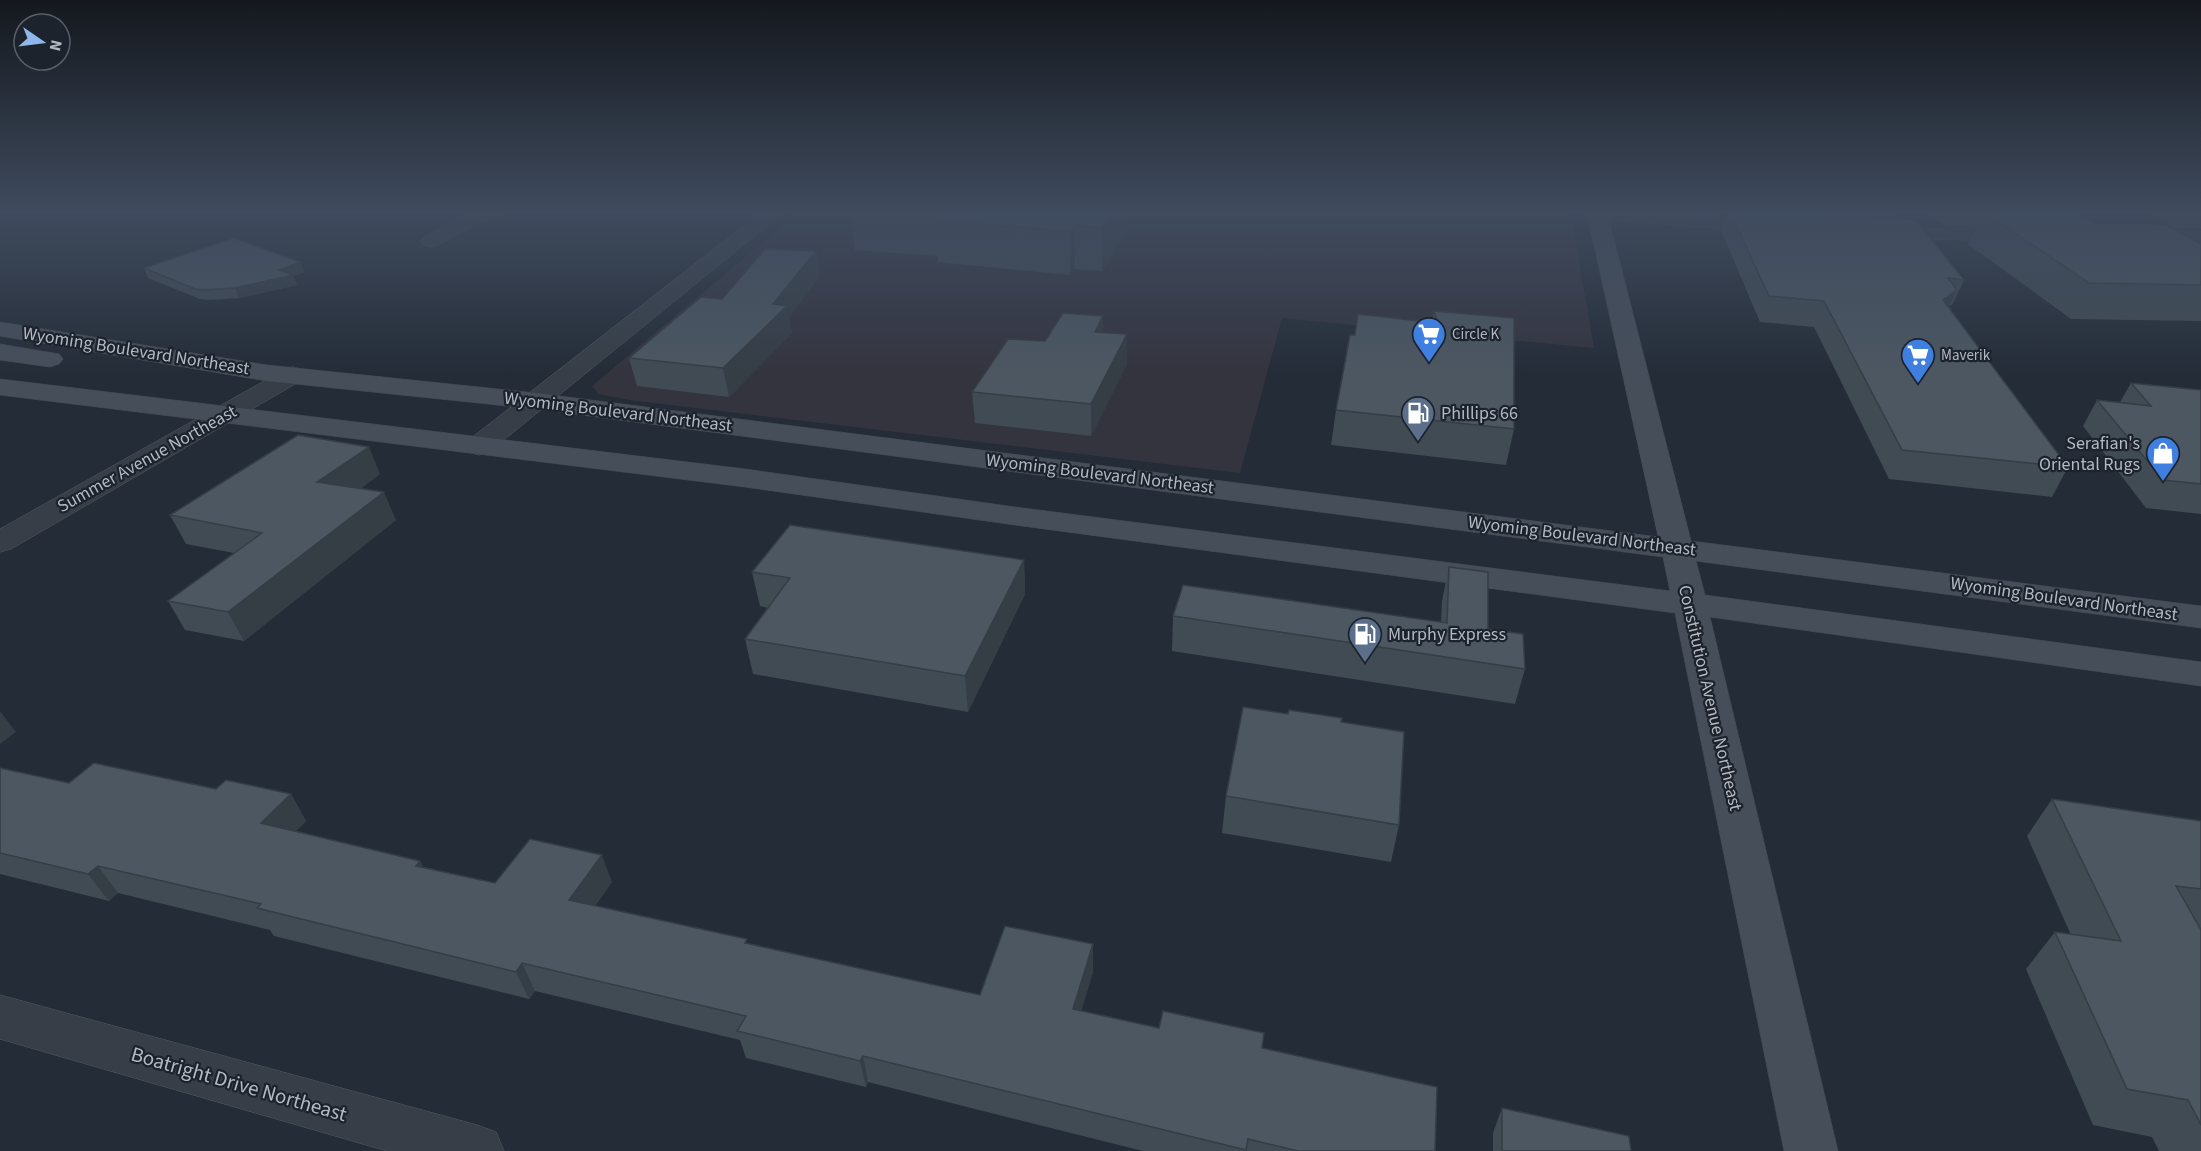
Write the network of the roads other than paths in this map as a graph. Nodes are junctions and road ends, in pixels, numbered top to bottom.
1 (706, 266) edge
2 (1609, 266) edge
3 (0, 329) edge
4 (0, 352) edge
5 (280, 374) junction
6 (0, 387) edge
7 (536, 401) junction
8 (225, 416) junction
9 (479, 446) junction
10 (0, 542) edge
11 (1676, 548) junction
12 (1690, 604) junction
13 (2201, 617) edge
14 (2201, 674) edge
15 (0, 1017) edge
16 (477, 1151) edge
17 (1811, 1151) edge

1 - 7 street
2 - 11 main road, Constitution Avenue Northeast
3 - 5 main road, Wyoming Boulevard Northeast
4 - 5 main road
5 - 7 main road, Wyoming Boulevard Northeast
5 - 8 street, Summer Avenue Northeast
6 - 8 main road
7 - 9 street
7 - 11 main road, Wyoming Boulevard Northeast
8 - 9 main road
8 - 10 street, Summer Avenue Northeast
9 - 12 main road
11 - 12 main road, Constitution Avenue Northeast
11 - 13 main road, Wyoming Boulevard Northeast
12 - 14 main road
12 - 17 main road, Constitution Avenue Northeast
15 - 16 street, Boatright Drive Northeast

